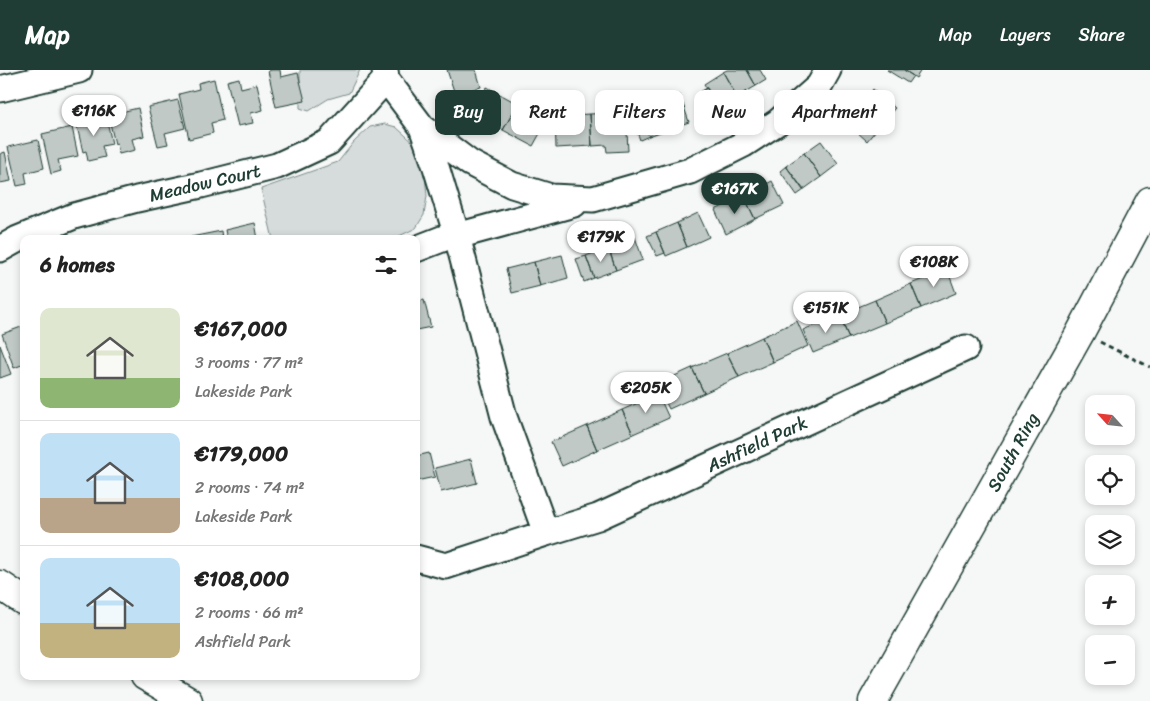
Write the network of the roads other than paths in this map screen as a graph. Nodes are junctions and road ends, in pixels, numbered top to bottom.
1 (79, 70) edge
2 (828, 70) edge
3 (386, 75) edge
4 (0, 89) edge
5 (422, 127) junction
6 (470, 163) junction
7 (444, 194) junction
8 (593, 199) junction
9 (1150, 201) edge
10 (28, 235) edge
11 (457, 236) junction
12 (20, 238) edge
13 (420, 247) edge
14 (0, 248) edge
15 (966, 348) dead end
16 (546, 533) junction
17 (420, 559) edge
18 (0, 585) edge
19 (20, 598) edge
20 (152, 680) edge
21 (188, 701) edge
22 (874, 701) edge

1 - 4 street
2 - 8 street
3 - 5 street
3 - 10 street, Meadow Court
5 - 6 street
5 - 7 street
6 - 7 street
6 - 8 street
7 - 11 street
8 - 11 street
9 - 22 main road, South Ring
11 - 13 street
11 - 16 street
12 - 14 street, Meadow Court
15 - 16 street, Ashfield Park
16 - 17 street, Ashfield Park
18 - 19 main road
20 - 21 main road

